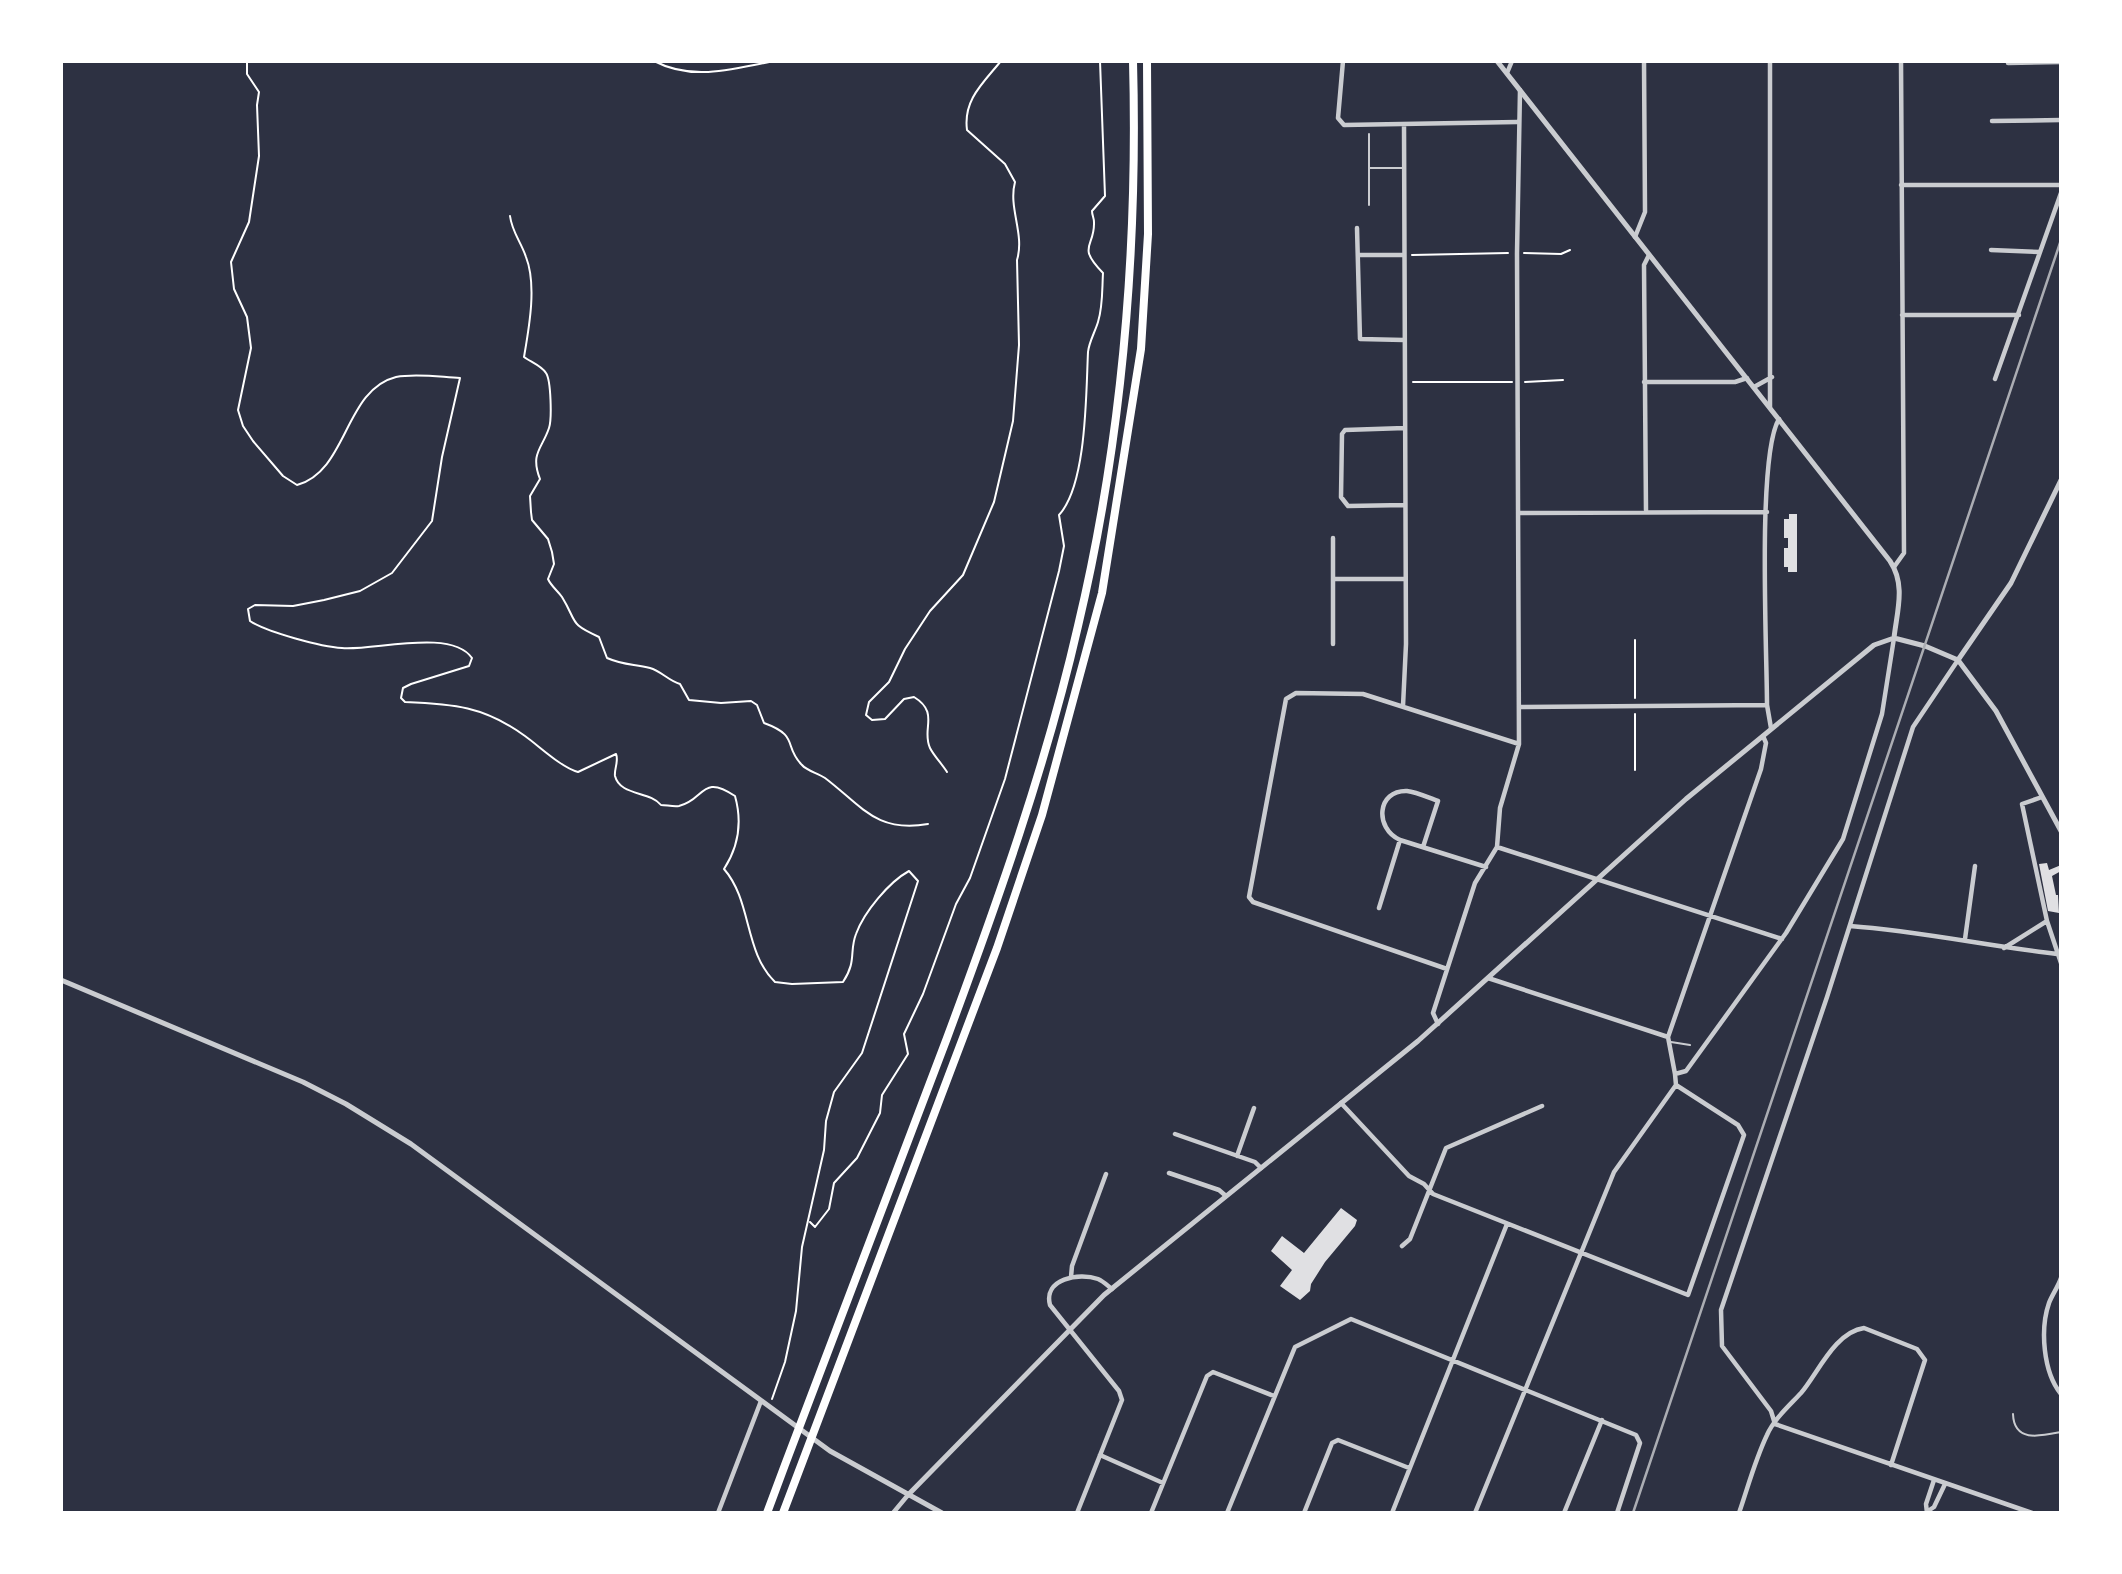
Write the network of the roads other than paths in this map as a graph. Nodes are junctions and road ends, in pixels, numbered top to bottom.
1 (1133, 61) edge
2 (1147, 61) edge
3 (1343, 61) edge
4 (1497, 61) edge
5 (1512, 61) edge
6 (1644, 61) edge
7 (1770, 61) edge
8 (1901, 61) edge
9 (2061, 62) edge
10 (2008, 63) dead end
11 (1507, 74) junction
12 (1520, 90) junction
13 (2061, 120) edge
14 (1992, 121) dead end
15 (1517, 122) junction
16 (1404, 124) junction
17 (1369, 134) dead end
18 (1369, 168) junction
19 (1404, 168) junction
20 (1901, 185) junction
21 (2061, 185) edge
22 (2061, 193) edge
23 (1369, 205) dead end
24 (1357, 228) dead end
25 (1635, 237) junction
26 (1991, 250) dead end
27 (2040, 252) junction
28 (1358, 255) junction
29 (1404, 255) junction
30 (1649, 255) junction
31 (1902, 315) junction
32 (2019, 315) junction
33 (1404, 340) junction
34 (1772, 377) junction
35 (1747, 378) junction
36 (1995, 379) dead end
37 (1644, 382) junction
38 (1754, 387) junction
39 (1770, 407) junction
40 (1779, 419) junction
41 (1405, 428) junction
42 (2061, 480) edge
43 (1405, 505) junction
44 (1646, 510) junction
45 (1767, 512) junction
46 (1518, 513) junction
47 (1333, 538) dead end
48 (1894, 567) junction
49 (1333, 579) junction
50 (1405, 579) junction
51 (1894, 638) junction
52 (1333, 644) dead end
53 (1958, 660) junction
54 (1767, 705) junction
55 (1403, 706) junction
56 (1519, 707) junction
57 (1771, 729) junction
58 (1763, 736) junction
59 (1519, 744) junction
60 (2042, 797) junction
61 (2061, 831) edge
62 (1400, 840) junction
63 (1423, 847) junction
64 (1497, 847) junction
65 (1975, 866) dead end
66 (1486, 867) junction
67 (1598, 878) junction
68 (1379, 908) dead end
69 (1710, 915) junction
70 (2047, 921) junction
71 (1850, 926) junction
72 (1782, 939) junction
73 (1965, 939) junction
74 (2004, 948) junction
75 (2057, 954) junction
76 (2061, 963) edge
77 (1447, 969) junction
78 (1488, 978) junction
79 (61, 980) edge
80 (1438, 1024) junction
81 (1669, 1039) junction
82 (1690, 1045) dead end
83 (1675, 1074) junction
84 (1676, 1085) junction
85 (1341, 1103) junction
86 (1542, 1106) dead end
87 (1254, 1108) dead end
88 (1175, 1134) dead end
89 (1237, 1156) junction
90 (1261, 1168) junction
91 (1169, 1173) dead end
92 (1106, 1174) dead end
93 (1429, 1189) junction
94 (1226, 1196) junction
95 (1507, 1224) junction
96 (1402, 1246) dead end
97 (1581, 1253) junction
98 (1071, 1277) junction
99 (2061, 1278) edge
100 (2060, 1285) edge
101 (1112, 1289) junction
102 (1069, 1329) junction
103 (1451, 1359) junction
104 (1525, 1389) junction
105 (2061, 1394) edge
106 (1274, 1396) junction
107 (761, 1401) junction
108 (2013, 1414) dead end
109 (1602, 1420) junction
110 (1775, 1424) junction
111 (2061, 1432) edge
112 (1100, 1455) junction
113 (1891, 1465) junction
114 (1409, 1468) junction
115 (1934, 1480) junction
116 (1163, 1483) junction
117 (1945, 1484) junction
118 (908, 1495) junction
119 (1229, 1512) edge
120 (1928, 1512) edge
121 (718, 1513) edge
122 (767, 1513) edge
123 (783, 1513) edge
124 (893, 1513) edge
125 (942, 1513) edge
126 (1077, 1513) edge
127 (1151, 1513) edge
128 (1304, 1513) edge
129 (1392, 1513) edge
130 (1475, 1513) edge
131 (1564, 1513) edge
132 (1617, 1513) edge
133 (1739, 1513) edge
134 (2032, 1513) edge

1 - 122 highway
2 - 123 highway
3 - 16 street
4 - 11 street
5 - 11 street
6 - 25 street
7 - 34 street
8 - 20 street
9 - 10 street
11 - 12 street
12 - 15 street
12 - 25 street
13 - 14 street
15 - 16 street
15 - 46 street
16 - 19 street
17 - 18 lane
18 - 19 lane
18 - 23 lane
19 - 29 street
20 - 21 street
20 - 31 street
22 - 27 street
24 - 28 street
25 - 30 street
26 - 27 street
27 - 32 street
28 - 29 street
28 - 33 street
29 - 33 street
30 - 35 street
30 - 37 street
31 - 32 street
31 - 48 street
32 - 36 street
33 - 41 street
34 - 38 street
34 - 39 street
35 - 37 street
35 - 38 street
37 - 44 street
38 - 39 street
39 - 40 street
40 - 45 street
40 - 48 street
41 - 43 street
41 - 43 street
42 - 53 street
43 - 50 street
44 - 45 street
44 - 46 street
45 - 54 street
46 - 56 street
47 - 49 street
48 - 51 street
49 - 50 street
49 - 52 street
50 - 55 street
51 - 53 street
51 - 57 street
51 - 72 street
53 - 60 street
53 - 71 street
54 - 56 street
54 - 57 street
55 - 59 street
55 - 77 street
56 - 59 street
57 - 58 street
58 - 67 street
58 - 69 street
59 - 64 street
60 - 61 street
60 - 70 street
62 - 63 street
62 - 63 street
62 - 68 street
63 - 66 street
64 - 66 street
64 - 67 street
65 - 73 street
66 - 77 street
67 - 69 street
67 - 78 street
69 - 72 street
69 - 81 street
70 - 74 street
70 - 75 street
71 - 73 street
71 - 110 street
72 - 83 street
73 - 74 street
74 - 75 street
75 - 76 street
77 - 80 street
78 - 80 street
78 - 81 street
79 - 107 street
80 - 85 street
81 - 82 lane
81 - 83 street
83 - 84 street
84 - 97 street
84 - 97 street
85 - 90 street
85 - 93 street
86 - 93 street
87 - 89 street
88 - 89 street
89 - 90 street
90 - 94 street
91 - 94 street
92 - 98 street
93 - 95 street
93 - 96 street
94 - 101 street
95 - 97 street
95 - 103 street
97 - 104 street
98 - 101 street
98 - 102 street
99 - 100 street
100 - 105 street
101 - 102 street
102 - 112 street
102 - 118 street
103 - 104 street
103 - 106 street
103 - 114 street
104 - 109 street
104 - 130 street
106 - 116 street
106 - 119 street
107 - 118 street
107 - 121 street
108 - 111 lane
109 - 131 street
109 - 132 street
110 - 113 street
110 - 113 street
110 - 133 street
112 - 116 street
112 - 126 street
113 - 115 street
114 - 128 street
114 - 129 street
115 - 117 street
115 - 120 street
116 - 127 street
117 - 120 street
117 - 134 street
118 - 124 street
118 - 125 street

